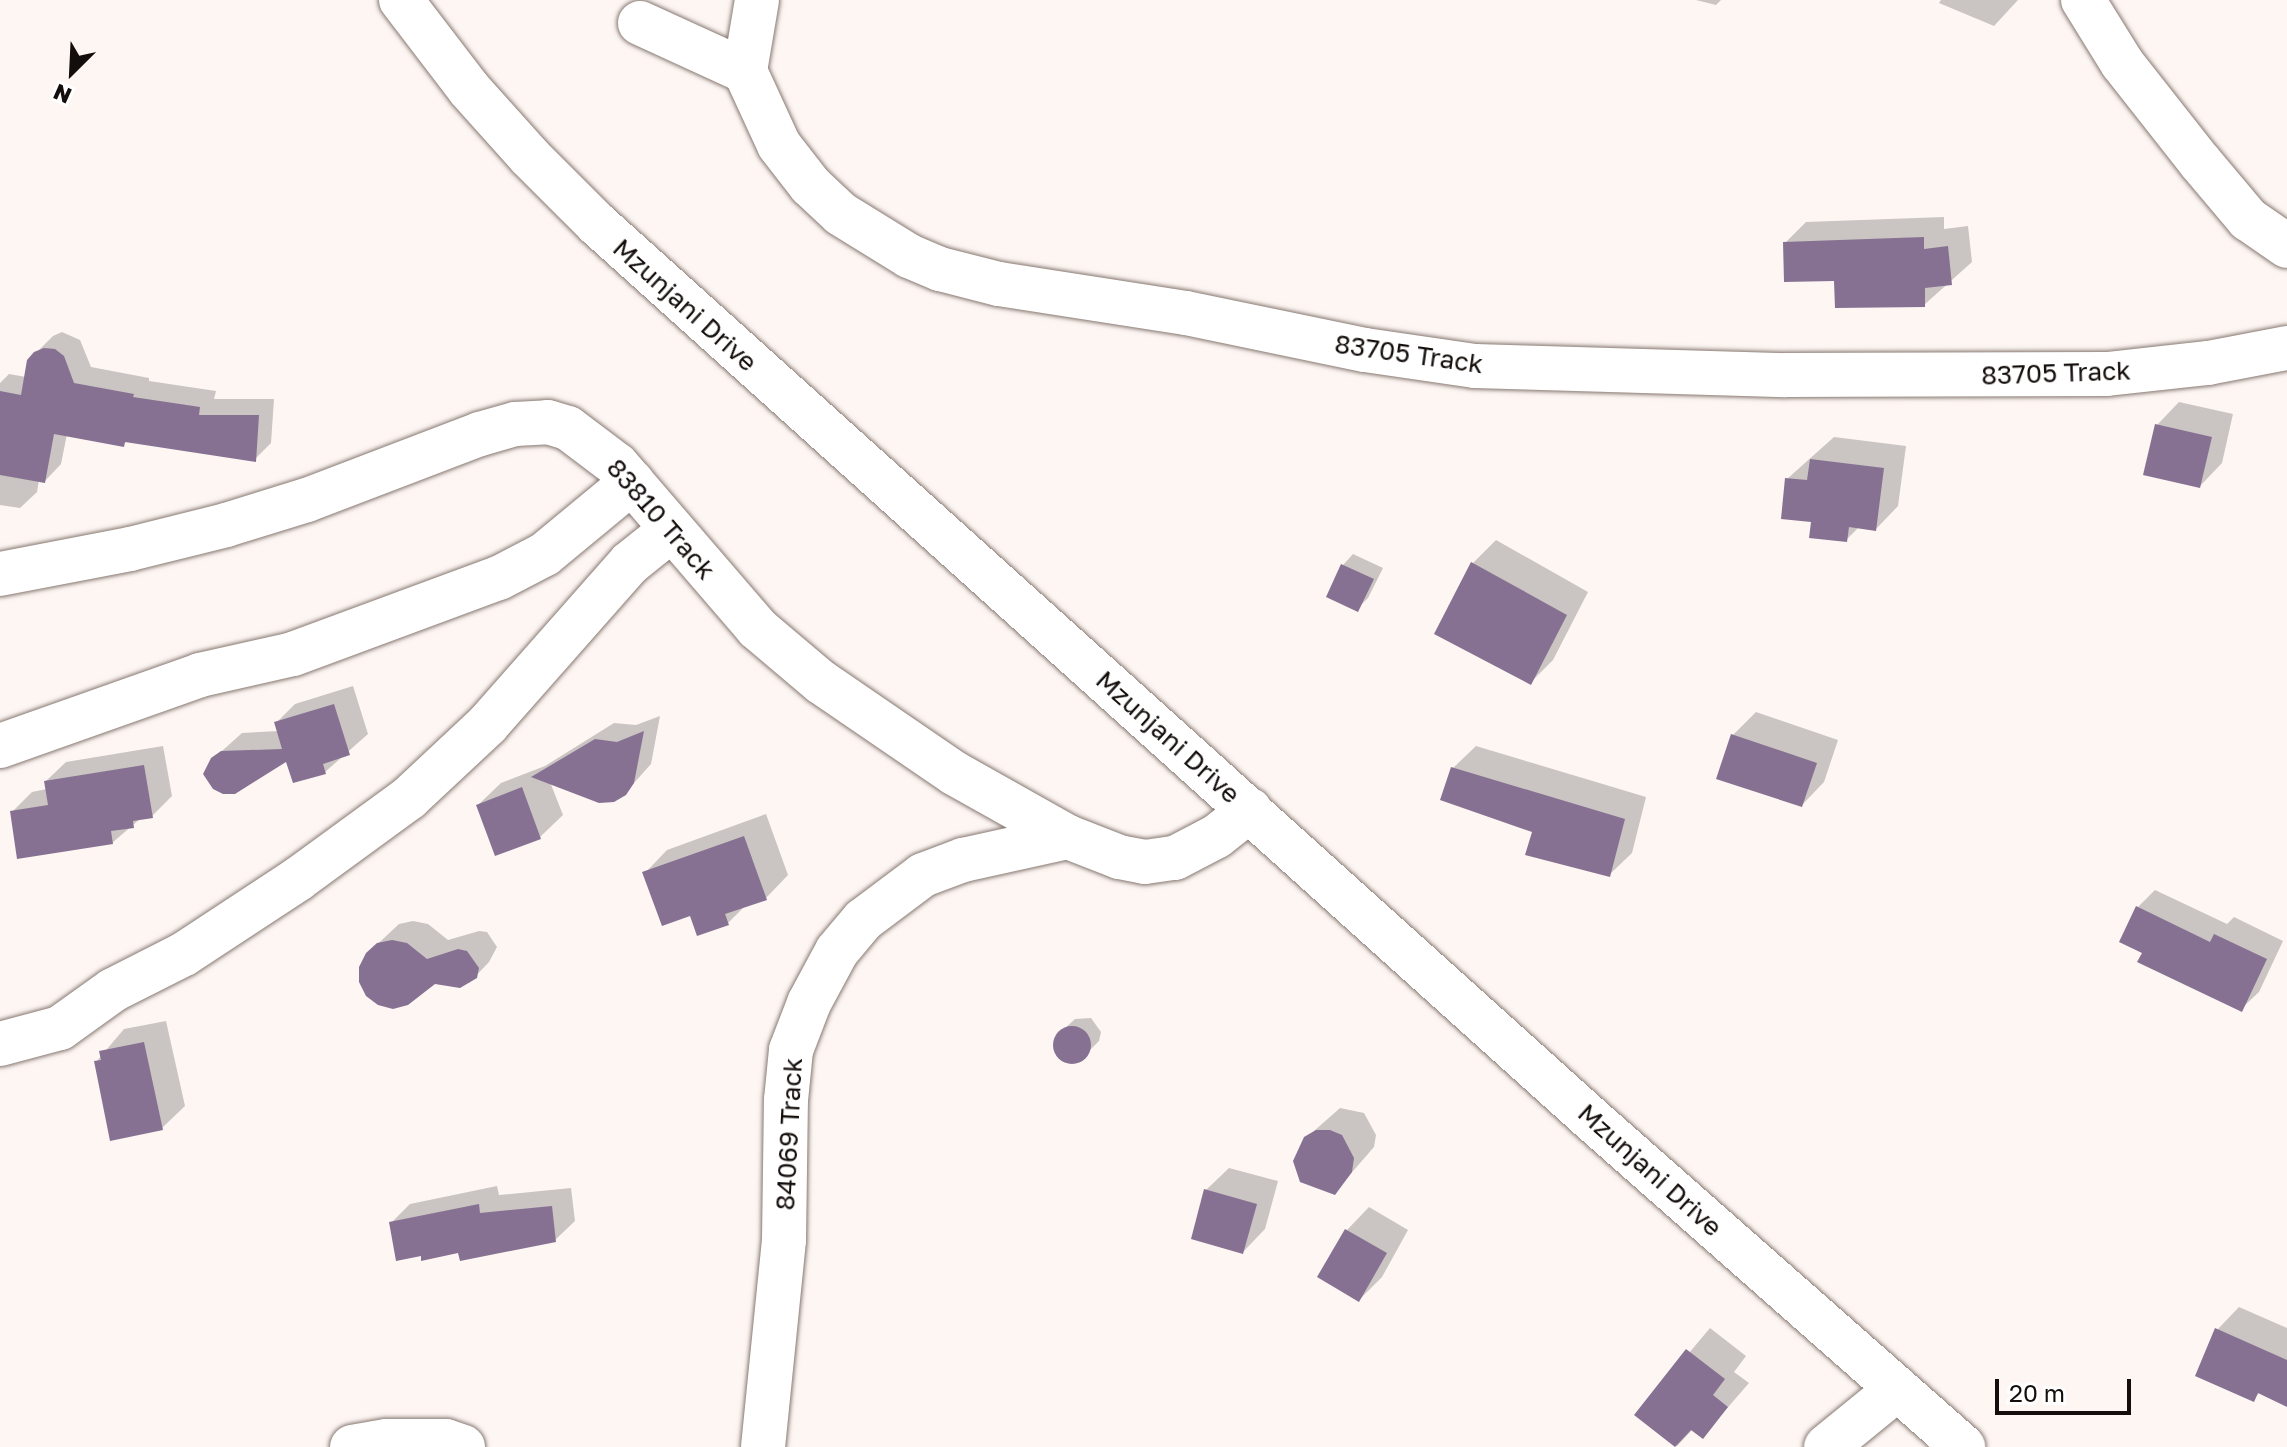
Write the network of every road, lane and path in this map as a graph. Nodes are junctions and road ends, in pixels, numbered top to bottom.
1 (401, 0) edge
2 (757, 0) edge
3 (2083, 0) edge
4 (640, 23) dead end
5 (745, 71) junction
6 (2287, 246) edge
7 (2287, 348) edge
8 (632, 482) junction
9 (671, 530) junction
10 (0, 574) edge
11 (0, 746) edge
12 (1250, 810) junction
13 (1068, 837) junction
14 (0, 1044) edge
15 (1897, 1389) junction
16 (352, 1447) edge
17 (463, 1447) edge
18 (763, 1447) edge
19 (1826, 1447) edge
20 (1963, 1447) edge

1 - 12 street, Mzunjani Drive
2 - 5 street
3 - 6 street
4 - 5 street
5 - 7 street, 83705 Track
8 - 9 street, 83810 Track
8 - 10 street, 83810 Track
8 - 11 street
9 - 13 street, 83810 Track
9 - 14 street
12 - 13 street, 83810 Track
12 - 15 street, Mzunjani Drive
13 - 18 street, 84069 Track
15 - 19 street
15 - 20 street, Mzunjani Drive
16 - 17 street

